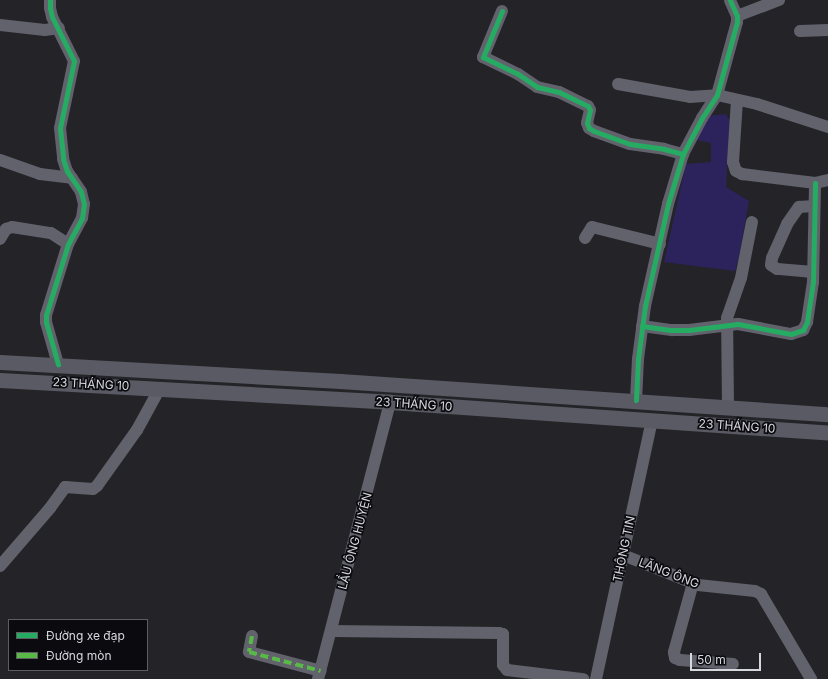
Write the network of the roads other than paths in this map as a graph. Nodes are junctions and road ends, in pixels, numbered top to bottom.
1 (50, 0) edge
2 (730, 0) edge
3 (779, 0) edge
4 (502, 11) dead end
5 (737, 16) junction
6 (0, 25) edge
7 (58, 28) junction
8 (828, 30) edge
9 (800, 31) dead end
10 (618, 84) dead end
11 (717, 95) junction
12 (737, 100) junction
13 (828, 127) edge
14 (683, 154) junction
15 (0, 160) edge
16 (72, 178) junction
17 (828, 180) edge
18 (815, 183) junction
19 (814, 206) junction
20 (752, 222) dead end
21 (585, 238) dead end
22 (0, 239) edge
23 (68, 244) junction
24 (660, 244) junction
25 (814, 272) junction
26 (727, 324) junction
27 (642, 326) junction
28 (0, 362) edge
29 (58, 364) junction
30 (0, 380) edge
31 (58, 382) junction
32 (160, 388) junction
33 (636, 400) junction
34 (390, 402) junction
35 (654, 402) junction
36 (728, 407) junction
37 (828, 414) edge
38 (652, 420) junction
39 (828, 432) edge
40 (623, 555) junction
41 (0, 566) edge
42 (693, 583) junction
43 (332, 631) junction
44 (252, 636) dead end
45 (733, 664) dead end
46 (320, 675) edge
47 (583, 679) edge
48 (596, 679) edge
49 (811, 679) edge

1 - 7 street
2 - 5 street
3 - 5 street
4 - 14 street
5 - 11 street
6 - 7 street
7 - 16 street
8 - 9 street
10 - 11 street
11 - 12 street
11 - 14 street
12 - 13 street
12 - 18 street
14 - 24 street
15 - 16 street
16 - 23 street
17 - 18 street
18 - 19 street
19 - 25 street
19 - 25 street
20 - 26 street
21 - 24 street
22 - 23 street
23 - 29 street
24 - 27 street
25 - 26 street
26 - 27 street
26 - 36 street
27 - 33 street
28 - 29 main road, 23 THÁNG 10
29 - 31 main road
29 - 33 main road, 23 THÁNG 10
30 - 31 main road, 23 THÁNG 10
31 - 32 main road, 23 THÁNG 10
32 - 34 main road, 23 THÁNG 10
32 - 41 street
33 - 35 main road, 23 THÁNG 10
34 - 38 main road, 23 THÁNG 10
34 - 43 street, LẦU ÔNG HUYỆN
35 - 36 main road, 23 THÁNG 10
35 - 38 main road
36 - 37 main road, 23 THÁNG 10
38 - 39 main road, 23 THÁNG 10
38 - 40 street, THÔNG TIN
40 - 42 street, LĂNG ÔNG
40 - 48 street, THÔNG TIN
42 - 45 street
42 - 49 street, LĂNG ÔNG
43 - 46 street, LẦU ÔNG HUYỆN
43 - 47 street
44 - 46 street

